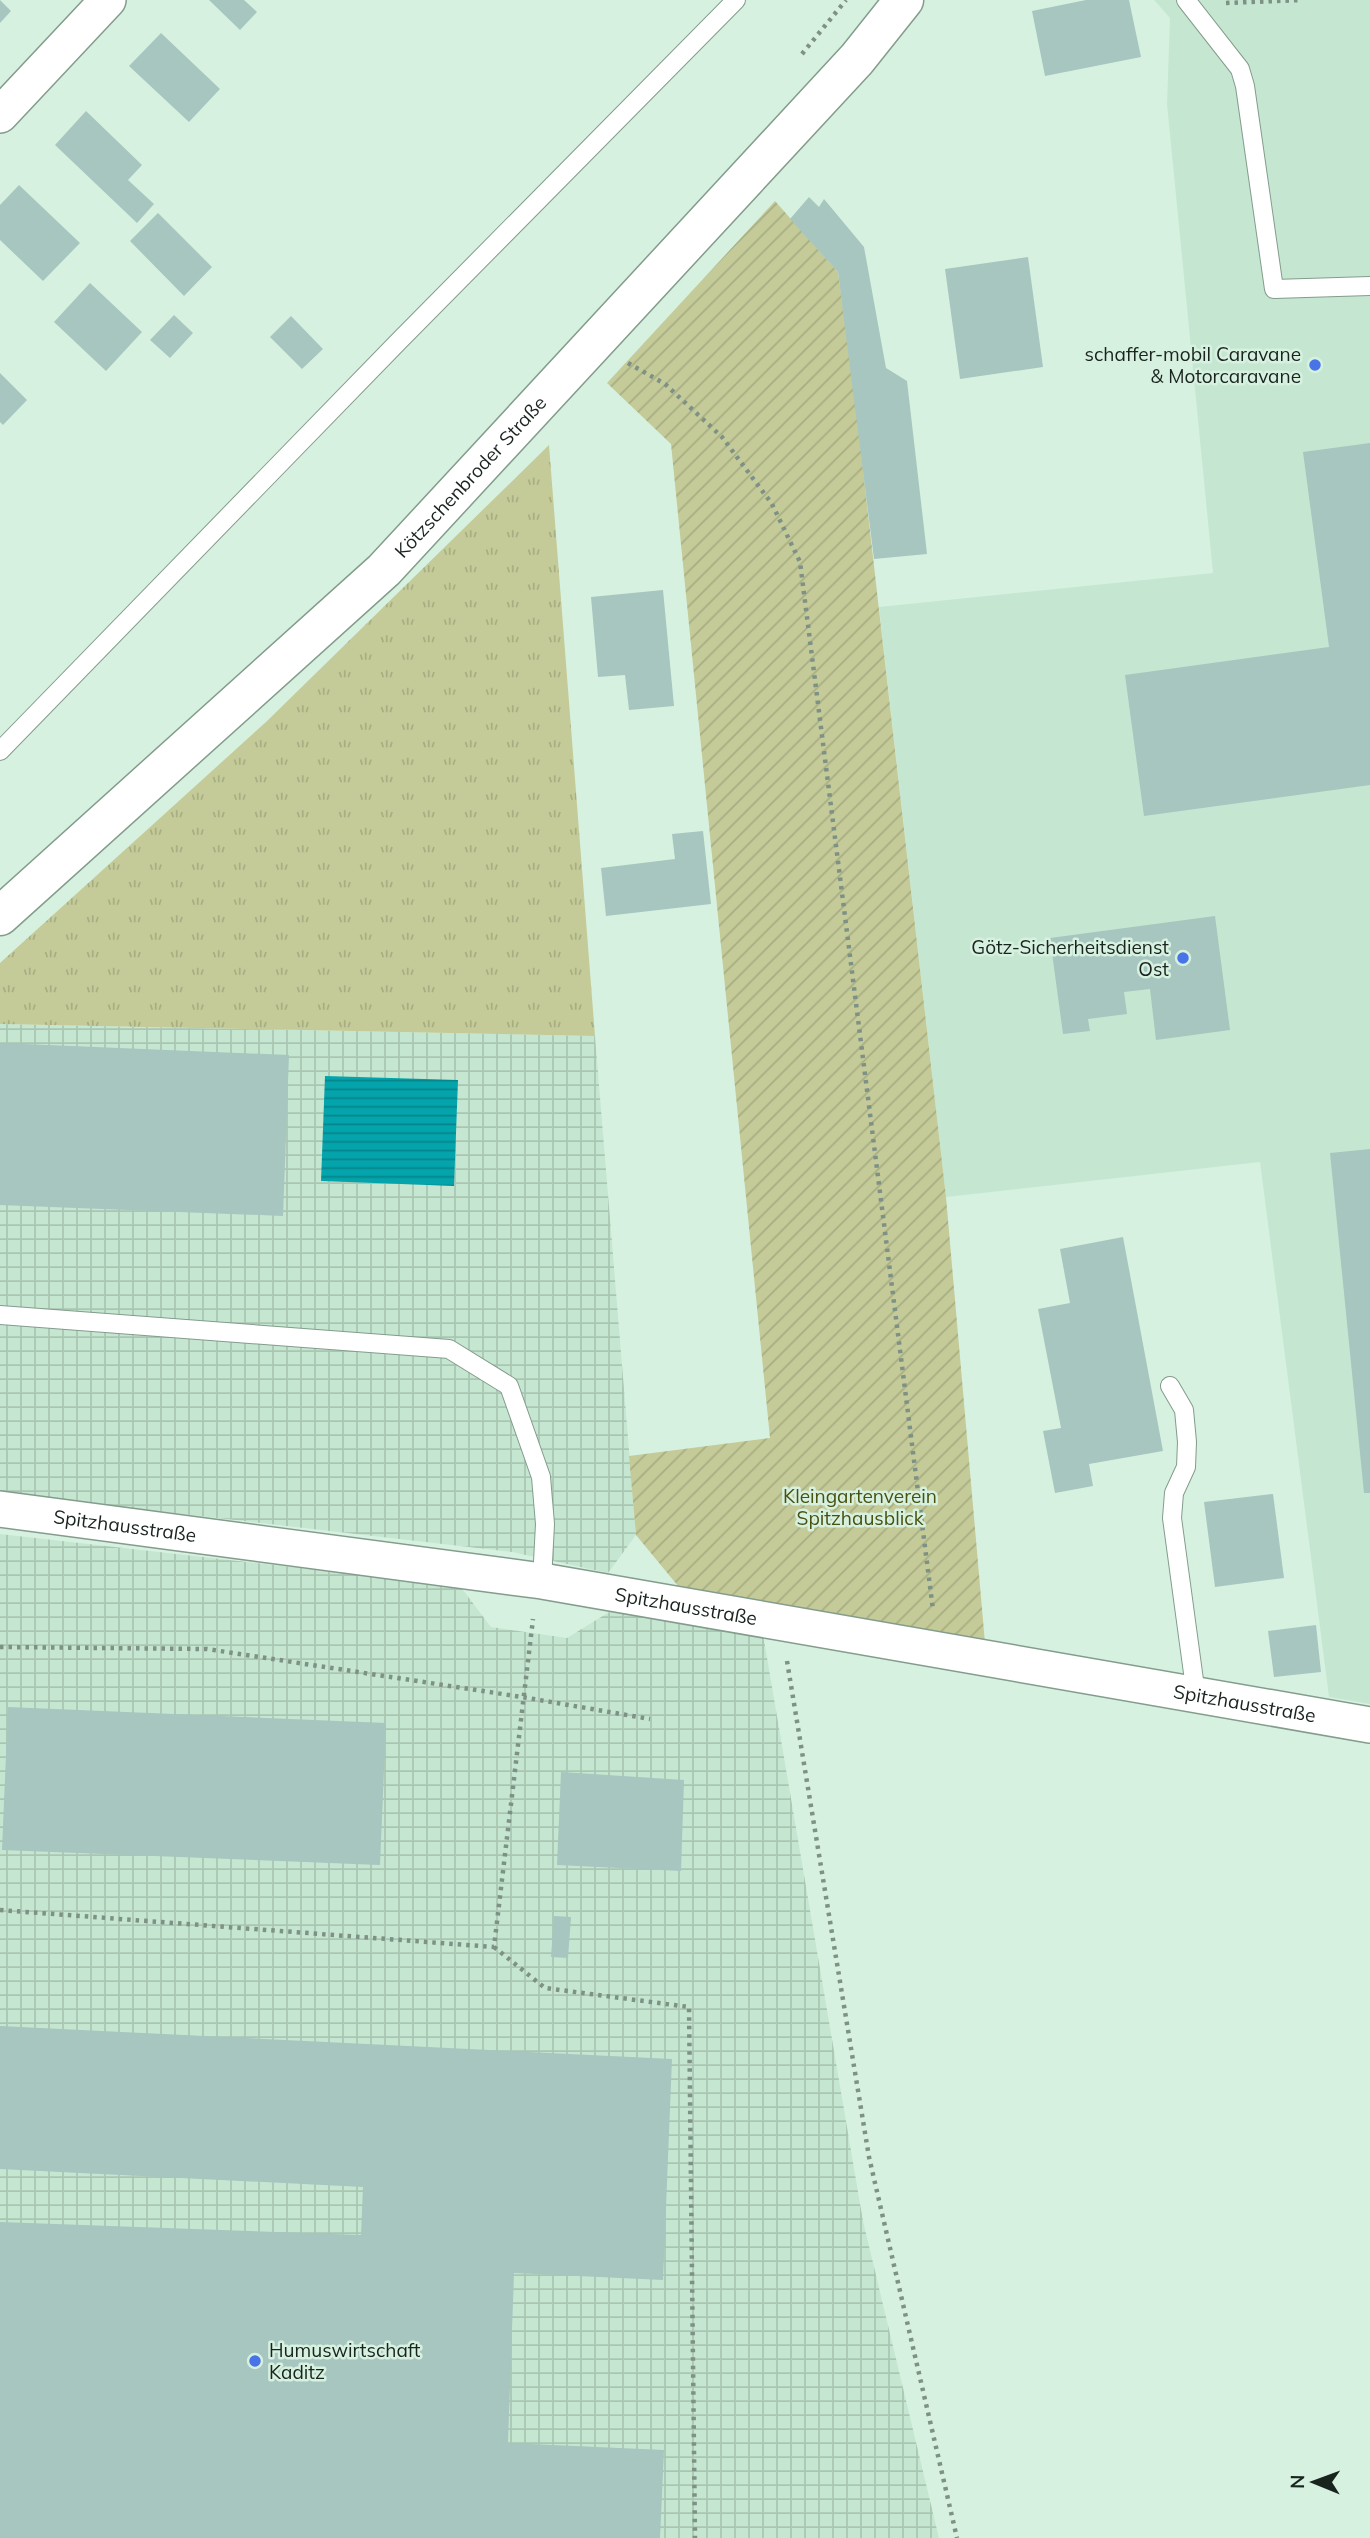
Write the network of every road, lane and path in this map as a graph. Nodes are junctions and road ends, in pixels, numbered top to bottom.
1 (108, 0) edge
2 (736, 0) edge
3 (846, 0) edge
4 (904, 0) edge
5 (1302, 0) edge
6 (1187, 2) edge
7 (798, 59) dead end
8 (0, 115) edge
9 (1370, 286) edge
10 (594, 344) junction
11 (0, 751) edge
12 (0, 916) edge
13 (0, 1315) edge
14 (1170, 1386) dead end
15 (0, 1509) edge
16 (542, 1581) junction
17 (781, 1622) junction
18 (0, 1647) edge
19 (931, 1648) junction
20 (1196, 1695) junction
21 (523, 1697) junction
22 (650, 1719) dead end
23 (1370, 1725) edge
24 (0, 1910) edge
25 (494, 1947) junction
26 (695, 2538) edge
27 (957, 2538) edge

1 - 8 street
2 - 11 lane
3 - 7 path
4 - 10 street, Kötzschenbroder Straße
5 - 6 path
6 - 9 lane
10 - 12 street, Kötzschenbroder Straße
10 - 19 path
13 - 16 lane
14 - 20 lane
15 - 16 street, Spitzhausstraße
16 - 17 street, Spitzhausstraße
16 - 21 path
17 - 19 street, Spitzhausstraße
17 - 27 path
18 - 21 path
19 - 20 street, Spitzhausstraße
20 - 23 street, Spitzhausstraße
21 - 22 path
21 - 25 path
24 - 25 path
25 - 26 path

